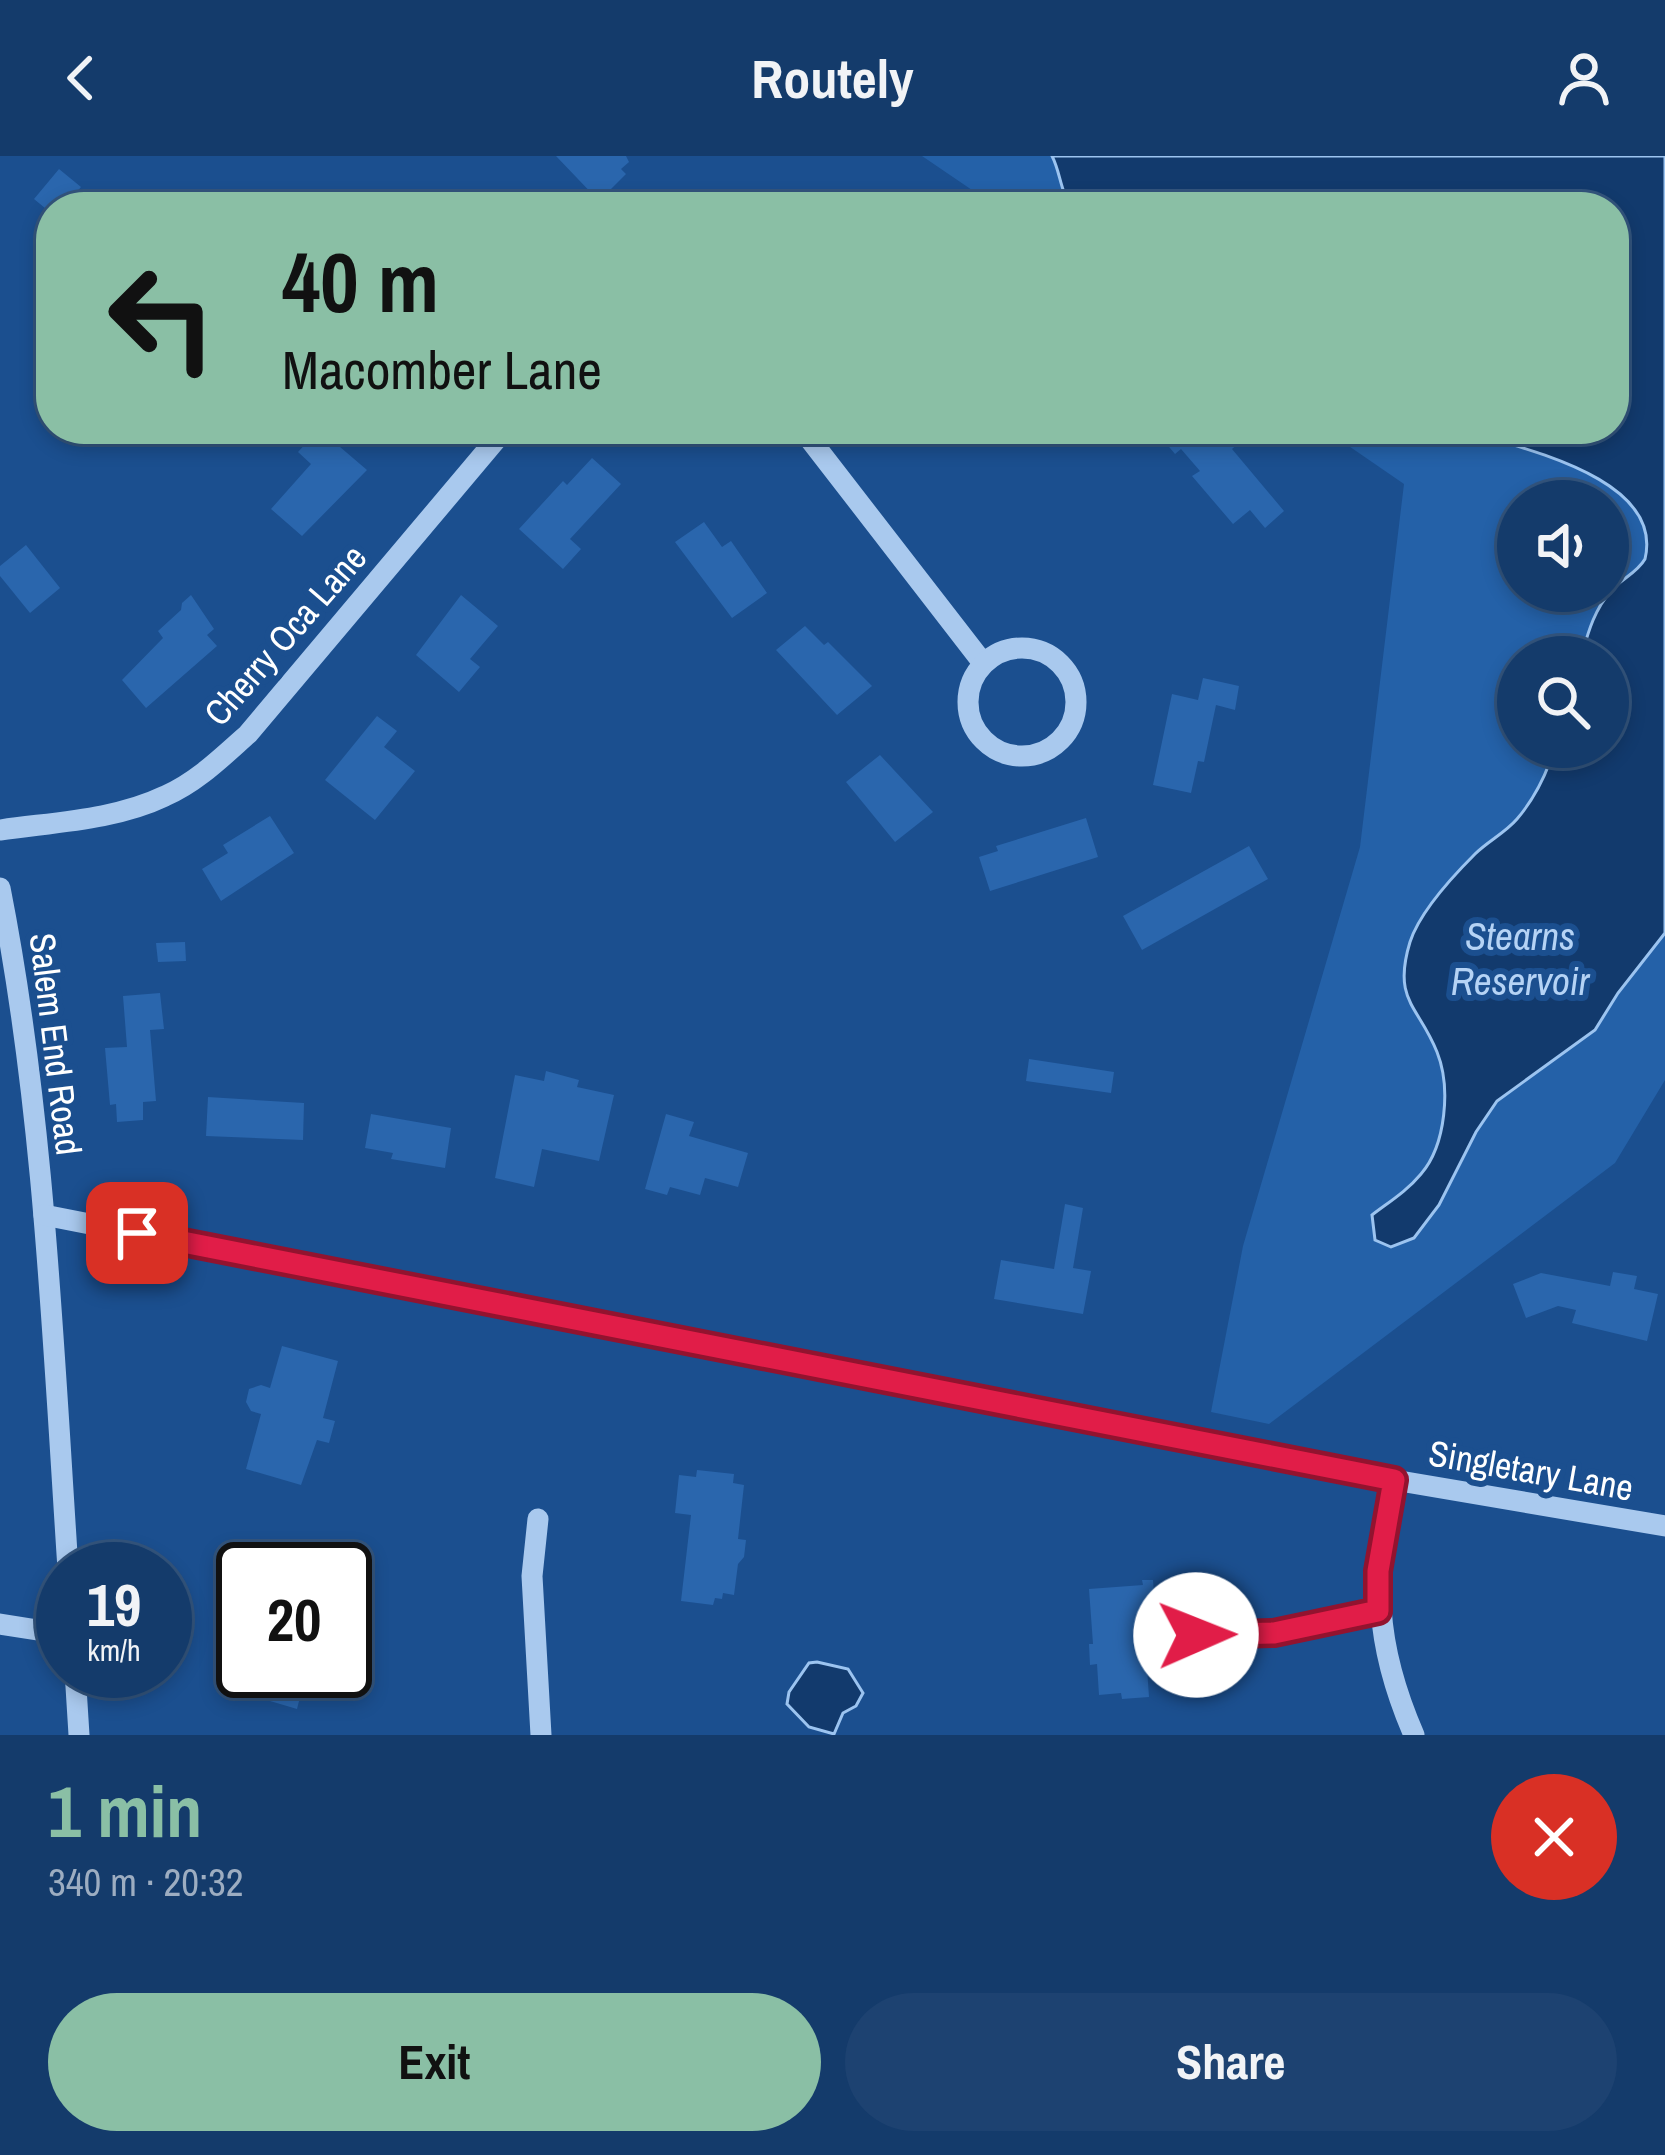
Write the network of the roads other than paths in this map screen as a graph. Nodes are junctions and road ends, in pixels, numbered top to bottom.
1 (492, 444) edge
2 (814, 444) edge
3 (983, 663) junction
4 (0, 830) edge
5 (0, 888) edge
6 (44, 1215) junction
7 (1394, 1480) junction
8 (538, 1519) dead end
9 (1665, 1526) edge
10 (66, 1542) edge
11 (1378, 1611) junction
12 (0, 1624) edge
13 (36, 1630) edge
14 (1196, 1635) dead end
15 (77, 1698) edge
16 (79, 1735) edge
17 (541, 1735) edge
18 (1414, 1735) edge

1 - 4 street, Cherry Oca Lane
2 - 3 street
3 - 3 street
5 - 6 street, Salem End Road
6 - 7 street, Singletary Lane
6 - 10 street, Salem End Road
7 - 9 street, Singletary Lane
7 - 11 street
8 - 17 street
11 - 14 street
11 - 18 street
12 - 13 street
15 - 16 street

